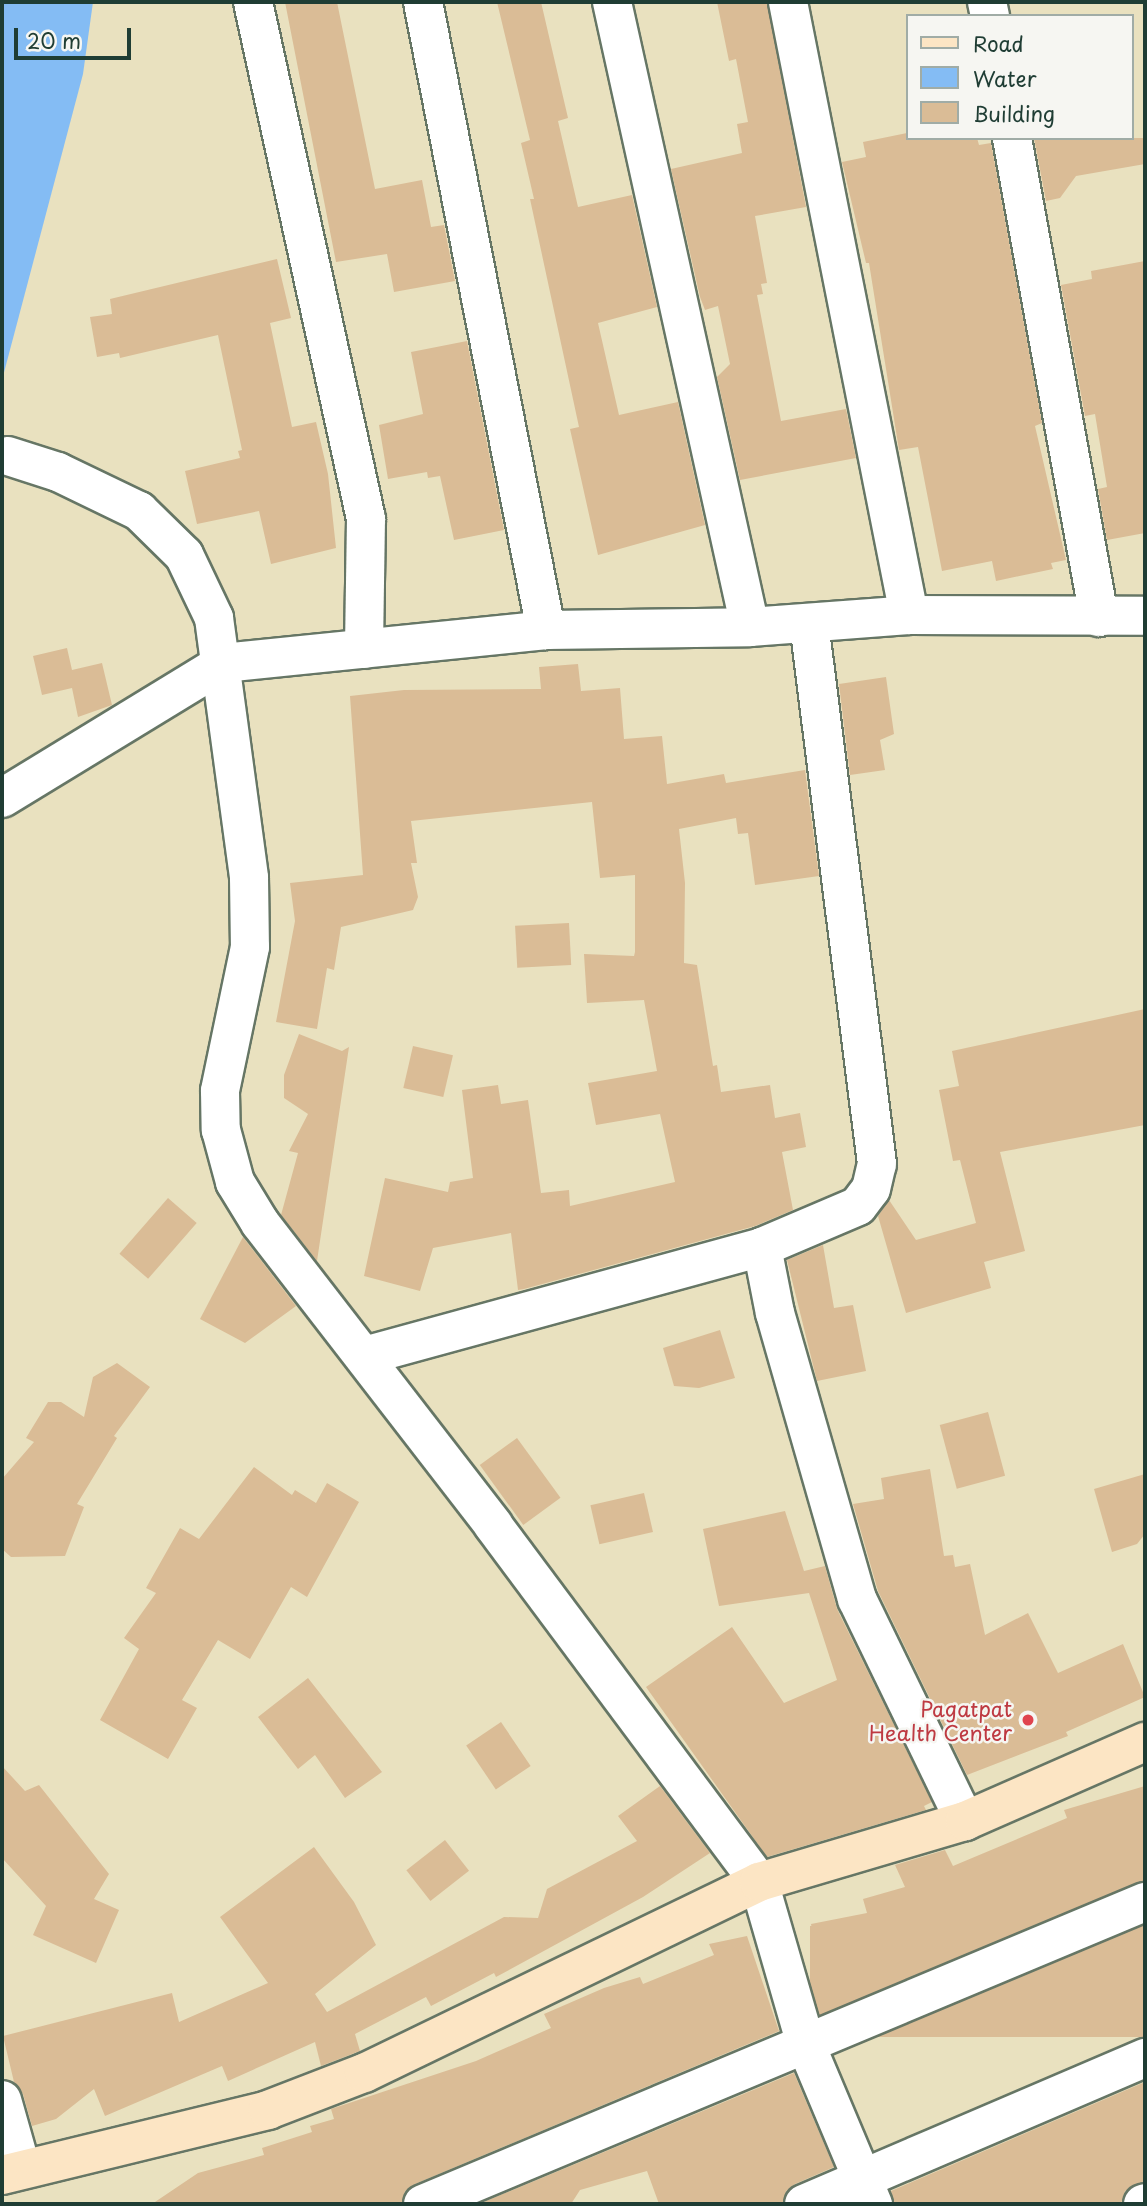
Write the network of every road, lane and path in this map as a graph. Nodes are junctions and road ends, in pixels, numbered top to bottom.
1 (253, 2) edge
2 (423, 2) edge
3 (612, 2) edge
4 (788, 2) edge
5 (1012, 140) edge
6 (8, 456) dead end
7 (909, 615) junction
8 (1145, 616) edge
9 (1099, 617) junction
10 (808, 623) junction
11 (750, 627) junction
12 (546, 629) junction
13 (364, 649) junction
14 (223, 663) junction
15 (2, 798) edge
16 (762, 1247) junction
17 (364, 1356) junction
18 (1145, 1742) edge
19 (965, 1821) junction
20 (759, 1882) junction
21 (1145, 1902) edge
22 (806, 2045) junction
23 (1145, 2058) edge
24 (2, 2100) edge
25 (11, 2171) edge
26 (868, 2191) edge
27 (423, 2204) edge
28 (804, 2204) edge

1 - 13 street
2 - 12 street
3 - 11 street
4 - 7 street
5 - 9 street
6 - 14 street
7 - 9 street
7 - 10 street
8 - 9 street
10 - 11 street
10 - 16 street
11 - 12 street
12 - 13 street
13 - 14 street
14 - 15 street
14 - 17 street
16 - 17 street
16 - 19 street
17 - 20 street
18 - 19 street
19 - 20 street
20 - 22 street
20 - 25 street
21 - 22 street
22 - 26 street
22 - 27 street
23 - 26 street
24 - 25 street
26 - 28 street

